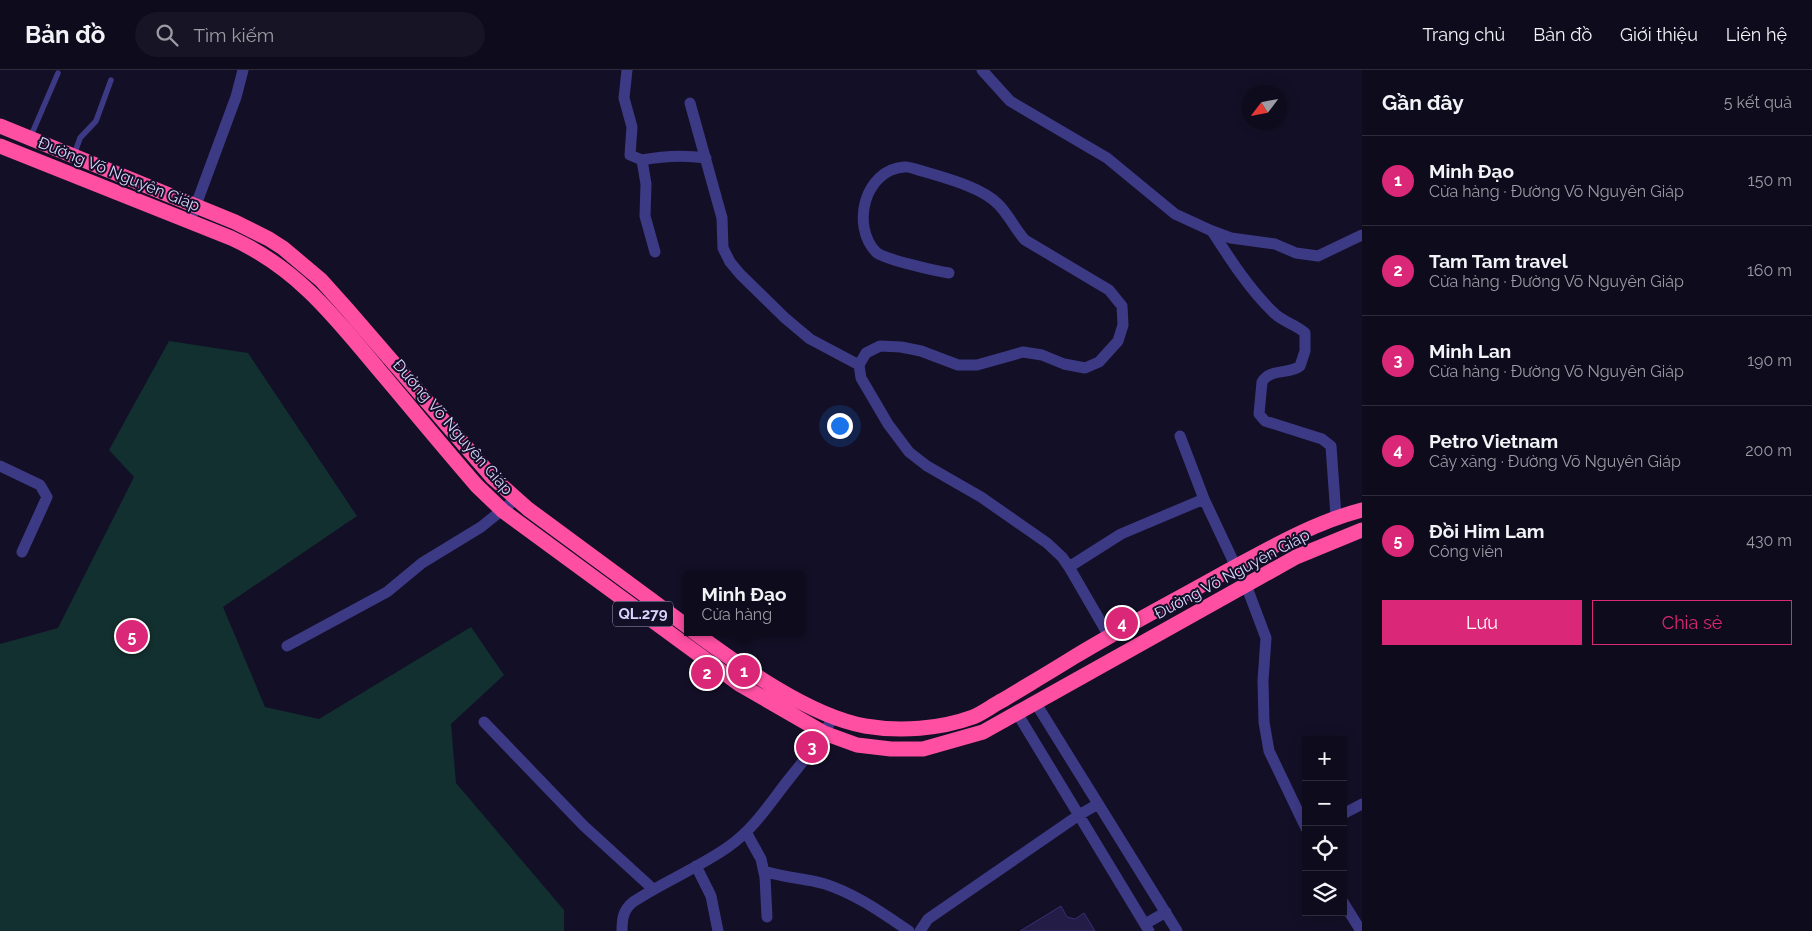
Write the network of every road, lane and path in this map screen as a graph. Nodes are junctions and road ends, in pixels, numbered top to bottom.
1 (243, 70) edge
2 (627, 70) edge
3 (982, 70) edge
4 (58, 72) dead end
5 (111, 80) dead end
6 (690, 104) dead end
7 (0, 126) edge
8 (30, 138) junction
9 (0, 146) edge
10 (73, 156) junction
11 (706, 158) junction
12 (642, 160) junction
13 (196, 206) junction
14 (190, 222) junction
15 (1212, 231) junction
16 (1362, 235) edge
17 (655, 252) dead end
18 (949, 273) dead end
19 (859, 365) junction
20 (1180, 436) dead end
21 (0, 466) edge
22 (516, 499) junction
23 (1204, 499) junction
24 (1362, 510) edge
25 (503, 511) junction
26 (1336, 516) junction
27 (1362, 530) edge
28 (22, 552) dead end
29 (1069, 567) junction
30 (1236, 567) junction
31 (1246, 585) junction
32 (684, 624) edge
33 (699, 636) edge
34 (1109, 636) junction
35 (287, 646) dead end
36 (1035, 702) junction
37 (1017, 713) junction
38 (832, 717) junction
39 (484, 722) dead end
40 (824, 733) junction
41 (1098, 804) junction
42 (1362, 804) edge
43 (1347, 812) edge
44 (1079, 815) junction
45 (1305, 826) edge
46 (746, 832) junction
47 (696, 866) junction
48 (764, 871) junction
49 (653, 889) junction
50 (1347, 908) edge
51 (1166, 912) junction
52 (767, 917) dead end
53 (1147, 928) edge
54 (622, 931) edge
55 (718, 931) edge
56 (909, 931) edge
57 (920, 931) edge
58 (1177, 931) edge
59 (1361, 931) edge

1 - 13 street
2 - 12 street
3 - 15 street
4 - 8 lane
5 - 10 lane
6 - 11 street
7 - 8 highway, Đường Võ Nguyên Giáp / QL.279
8 - 10 highway, Đường Võ Nguyên Giáp / QL.279
9 - 14 highway, Đường Võ Nguyên Giáp / QL.279
10 - 13 highway, Đường Võ Nguyên Giáp / QL.279
11 - 12 street
11 - 19 street
12 - 17 street
13 - 14 street
13 - 22 highway, Đường Võ Nguyên Giáp / QL.279
14 - 25 highway, Đường Võ Nguyên Giáp / QL.279
15 - 16 street
15 - 26 street
18 - 19 street
19 - 29 street
20 - 23 street
21 - 28 street
22 - 25 street
22 - 32 highway, Đường Võ Nguyên Giáp / QL.279
23 - 29 street
23 - 30 street
24 - 26 highway, Đường Võ Nguyên Giáp / QL.279
25 - 35 street
25 - 40 highway, Đường Võ Nguyên Giáp / QL.279
26 - 30 highway, Đường Võ Nguyên Giáp / QL.279
27 - 31 highway, Đường Võ Nguyên Giáp / QL.279
29 - 34 street
30 - 34 highway, Đường Võ Nguyên Giáp / QL.279
31 - 36 highway, Đường Võ Nguyên Giáp / QL.279
31 - 45 street
33 - 38 highway, Đường Võ Nguyên Giáp / QL.279
34 - 38 highway, Đường Võ Nguyên Giáp / QL.279
36 - 37 highway, Đường Võ Nguyên Giáp / QL.279
36 - 41 street
37 - 40 highway, Đường Võ Nguyên Giáp / QL.279
37 - 44 street
38 - 40 street
39 - 49 street
40 - 46 street
41 - 44 street
41 - 51 street
42 - 43 street
44 - 53 street
44 - 57 street
46 - 47 street
46 - 48 street
47 - 49 street
47 - 55 street
48 - 52 street
48 - 56 street
49 - 54 street
50 - 59 street
51 - 53 street
51 - 58 street

